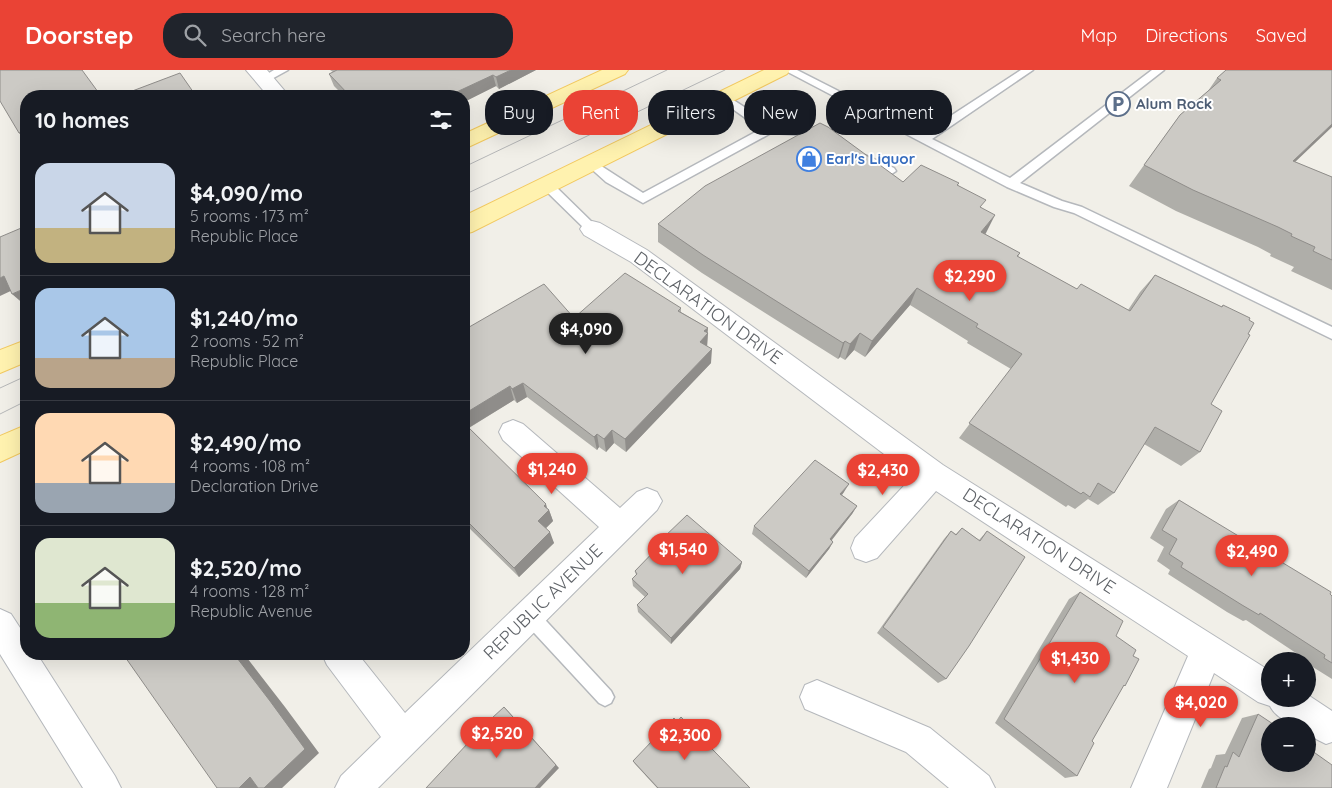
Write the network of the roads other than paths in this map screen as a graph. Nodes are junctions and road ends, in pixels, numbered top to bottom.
1 (283, 70) edge
2 (618, 70) edge
3 (780, 70) edge
4 (789, 70) edge
5 (1028, 70) edge
6 (1159, 70) edge
7 (260, 74) edge
8 (274, 90) edge
9 (734, 93) edge
10 (650, 135) edge
11 (760, 135) edge
12 (816, 135) edge
13 (470, 139) edge
14 (924, 139) junction
15 (833, 143) edge
16 (857, 155) edge
17 (592, 164) junction
18 (890, 171) edge
19 (1011, 184) junction
20 (548, 186) junction
21 (470, 223) edge
22 (592, 229) joint
23 (1332, 333) edge
24 (20, 353) edge
25 (0, 362) edge
26 (513, 432) dead end
27 (20, 440) edge
28 (0, 450) edge
29 (933, 474) junction
30 (647, 500) dead end
31 (620, 527) junction
32 (866, 548) dead end
33 (530, 616) junction
34 (0, 625) edge
35 (1208, 649) junction
36 (20, 657) edge
37 (22, 660) edge
38 (343, 660) edge
39 (1261, 684) edge
40 (605, 697) dead end
41 (817, 697) dead end
42 (1296, 707) edge
43 (1326, 727) dead end
44 (404, 739) junction
45 (103, 788) edge
46 (354, 788) edge
47 (977, 788) edge
48 (1150, 788) edge

1 - 7 lane
2 - 13 main road
3 - 9 main road
4 - 14 lane
5 - 14 lane
6 - 19 lane
7 - 8 street
10 - 17 main road
11 - 17 lane
12 - 15 lane
14 - 19 lane
16 - 18 lane
17 - 20 main road
19 - 23 lane
20 - 21 main road
20 - 22 lane
22 - 29 street, DECLARATION DRIVE
24 - 25 main road
26 - 31 street
27 - 28 main road
29 - 32 street
29 - 35 street, DECLARATION DRIVE
30 - 31 street, REPUBLIC AVENUE
31 - 33 street, REPUBLIC AVENUE
33 - 40 lane
33 - 44 street, REPUBLIC AVENUE
34 - 36 street
35 - 39 street, DECLARATION DRIVE
35 - 48 street
37 - 45 street
38 - 44 street
41 - 47 street
42 - 43 street
44 - 46 street, REPUBLIC AVENUE

